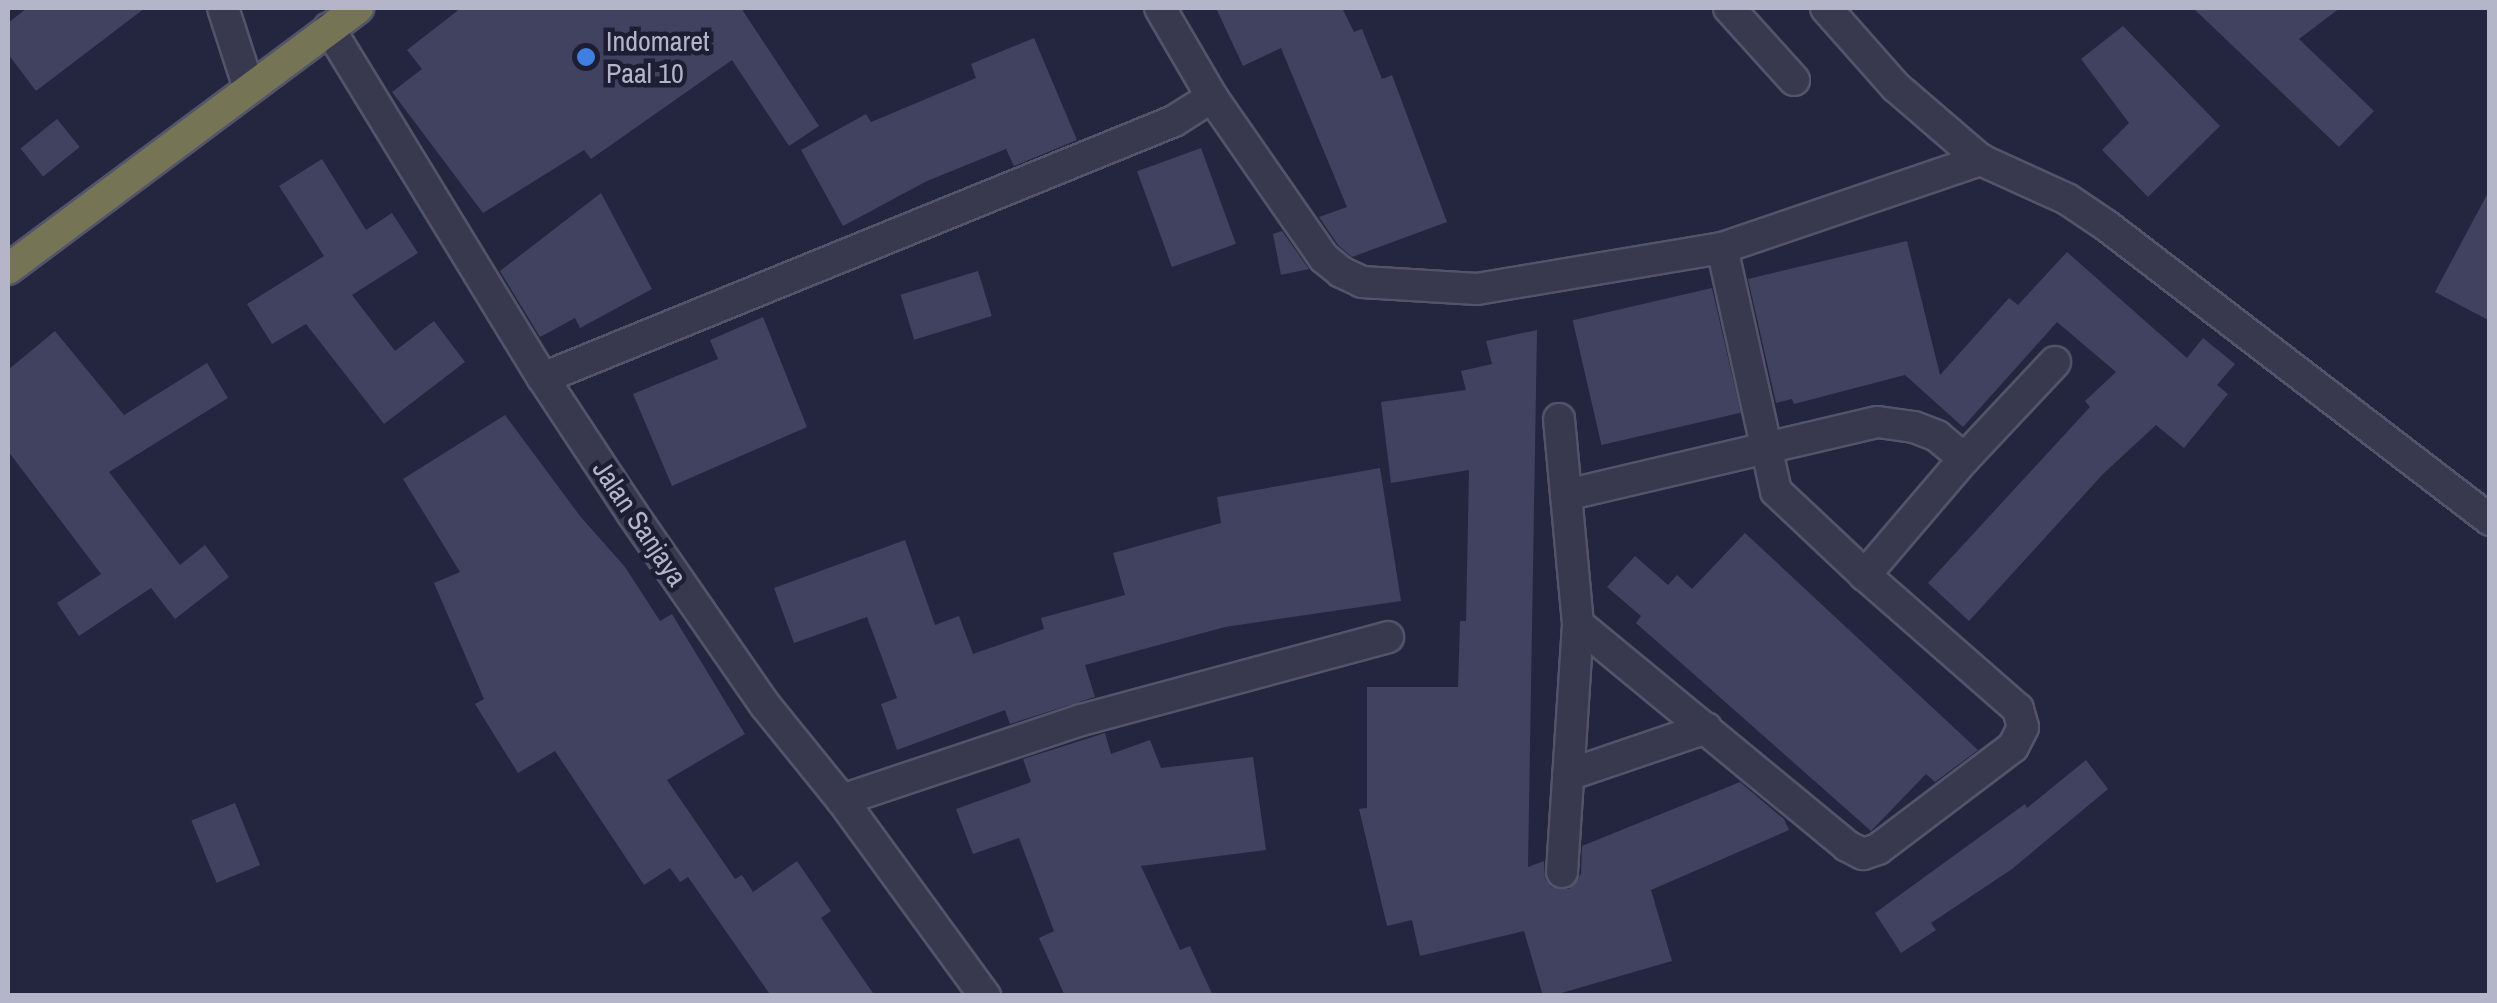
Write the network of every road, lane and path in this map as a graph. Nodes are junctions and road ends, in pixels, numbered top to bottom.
1 (223, 8) edge
2 (358, 8) edge
3 (1160, 8) edge
4 (1729, 8) edge
5 (1826, 8) edge
6 (329, 28) junction
7 (1794, 80) dead end
8 (248, 86) junction
9 (1212, 97) junction
10 (1981, 160) junction
11 (1722, 248) junction
12 (8, 269) edge
13 (2054, 362) dead end
14 (543, 378) junction
15 (1559, 419) dead end
16 (1767, 446) junction
17 (1964, 459) junction
18 (1566, 494) junction
19 (2490, 520) edge
20 (1864, 575) junction
21 (1578, 624) junction
22 (1388, 637) dead end
23 (1706, 728) junction
24 (1568, 775) junction
25 (842, 800) junction
26 (1562, 872) dead end
27 (985, 996) edge

1 - 8 street
2 - 6 highway
3 - 9 street
4 - 7 street
5 - 10 street
6 - 8 highway
6 - 14 street, Jalan Sanjaya
8 - 12 highway
9 - 11 street
9 - 14 street
10 - 11 street
10 - 19 street
11 - 16 street
13 - 17 street
14 - 25 street, Jalan Sanjaya
15 - 18 street
16 - 17 street
16 - 18 street
16 - 20 street
17 - 20 street
18 - 21 street
20 - 23 street
21 - 23 street
21 - 24 street
22 - 25 street
23 - 24 street
24 - 26 street
25 - 27 street, Jalan Sanjaya

